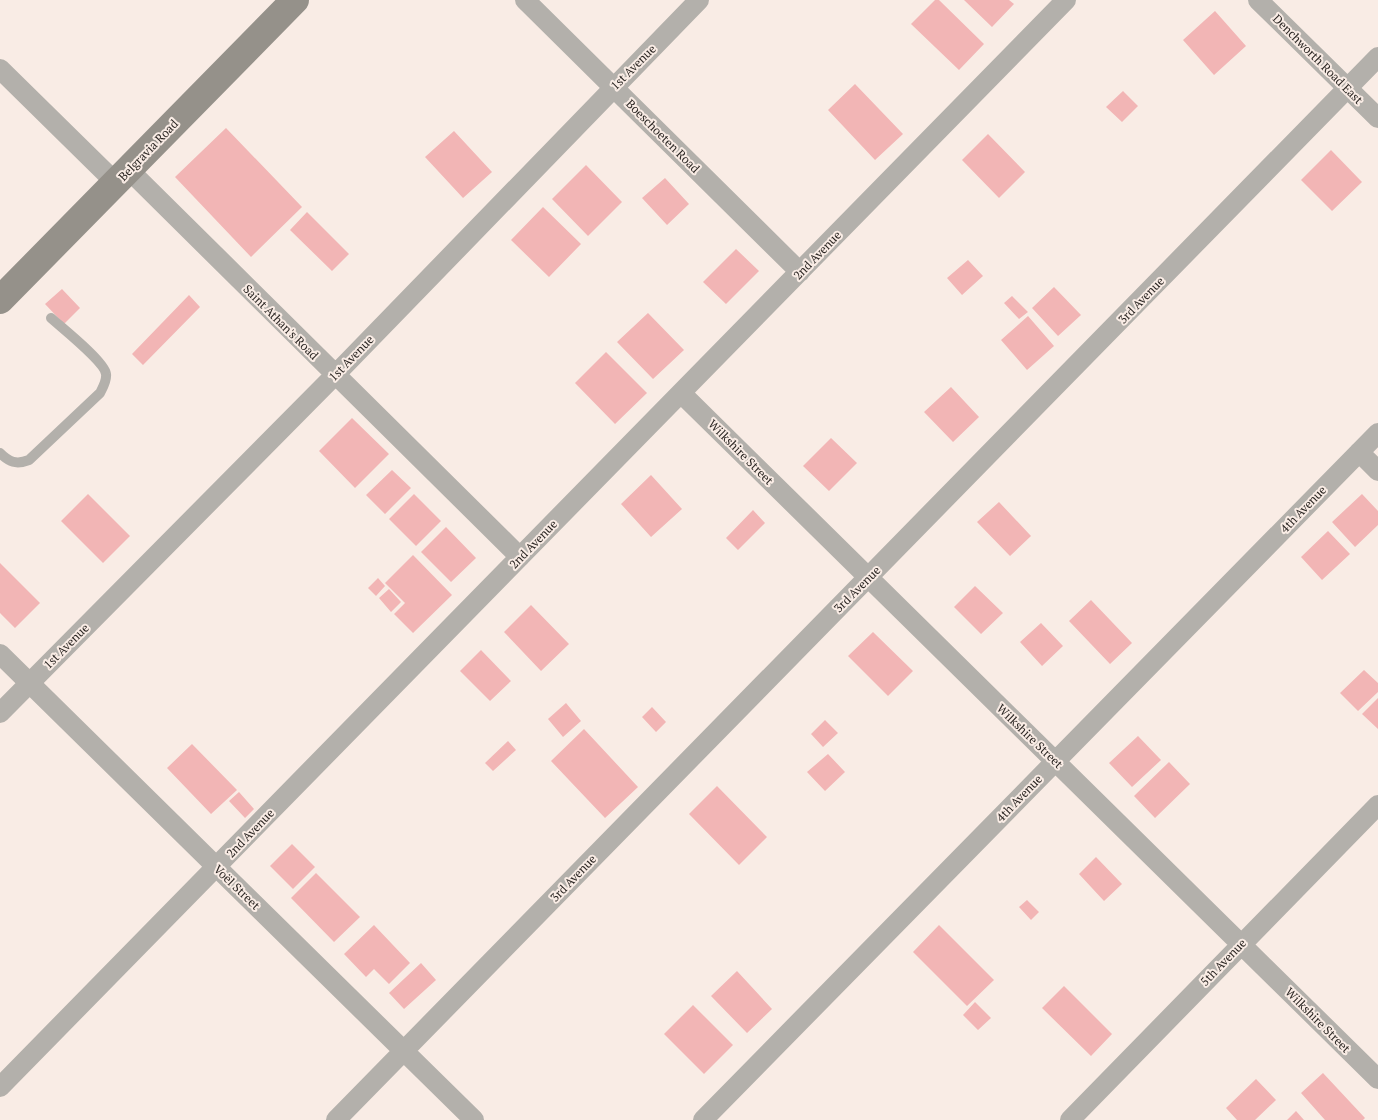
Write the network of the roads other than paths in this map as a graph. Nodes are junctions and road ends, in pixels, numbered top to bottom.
1 (295, 0) edge
2 (525, 0) edge
3 (699, 0) edge
4 (1066, 0) edge
5 (1258, 0) edge
6 (1378, 57) edge
7 (0, 69) edge
8 (613, 87) junction
9 (1348, 88) junction
10 (1378, 118) edge
11 (122, 177) junction
12 (800, 272) junction
13 (0, 300) edge
14 (50, 318) dead end
15 (335, 375) junction
16 (681, 393) junction
17 (1378, 433) edge
18 (1359, 452) junction
19 (0, 453) edge
20 (1378, 471) edge
21 (520, 557) junction
22 (868, 577) junction
23 (0, 654) edge
24 (29, 683) junction
25 (0, 713) edge
26 (1055, 761) junction
27 (1378, 805) edge
28 (216, 867) junction
29 (1241, 944) junction
30 (404, 1051) junction
31 (1378, 1079) edge
32 (0, 1087) edge
33 (336, 1120) edge
34 (474, 1120) edge
35 (703, 1120) edge
36 (1070, 1120) edge

1 - 11 street, Belgravia Road
2 - 8 street, Boeschoeten Road
3 - 8 street, 1st Avenue
4 - 12 street, 2nd Avenue
5 - 9 street, Denchworth Road East
6 - 9 street, 3rd Avenue
7 - 11 street, Saint Athan's Road
8 - 12 street, Boeschoeten Road
8 - 15 street, 1st Avenue
9 - 10 street, Denchworth Road East
9 - 22 street, 3rd Avenue
11 - 13 street, Belgravia Road
11 - 15 street, Saint Athan's Road
12 - 16 street, 2nd Avenue
14 - 19 lane
15 - 21 street, Saint Athan's Road
15 - 24 street, 1st Avenue
16 - 21 street, 2nd Avenue
16 - 22 street, Wilkshire Street
17 - 18 street, 4th Avenue
18 - 20 street
18 - 26 street, 4th Avenue
21 - 28 street, 2nd Avenue
22 - 26 street, Wilkshire Street
22 - 30 street, 3rd Avenue
23 - 24 street, Voël Street
24 - 25 street, 1st Avenue
24 - 28 street, Voël Street
26 - 29 street, Wilkshire Street
26 - 35 street, 4th Avenue
27 - 29 street, 5th Avenue
28 - 30 street, Voël Street
28 - 32 street, 2nd Avenue
29 - 31 street, Wilkshire Street
29 - 36 street, 5th Avenue
30 - 33 street, 3rd Avenue
30 - 34 street, Voël Street

